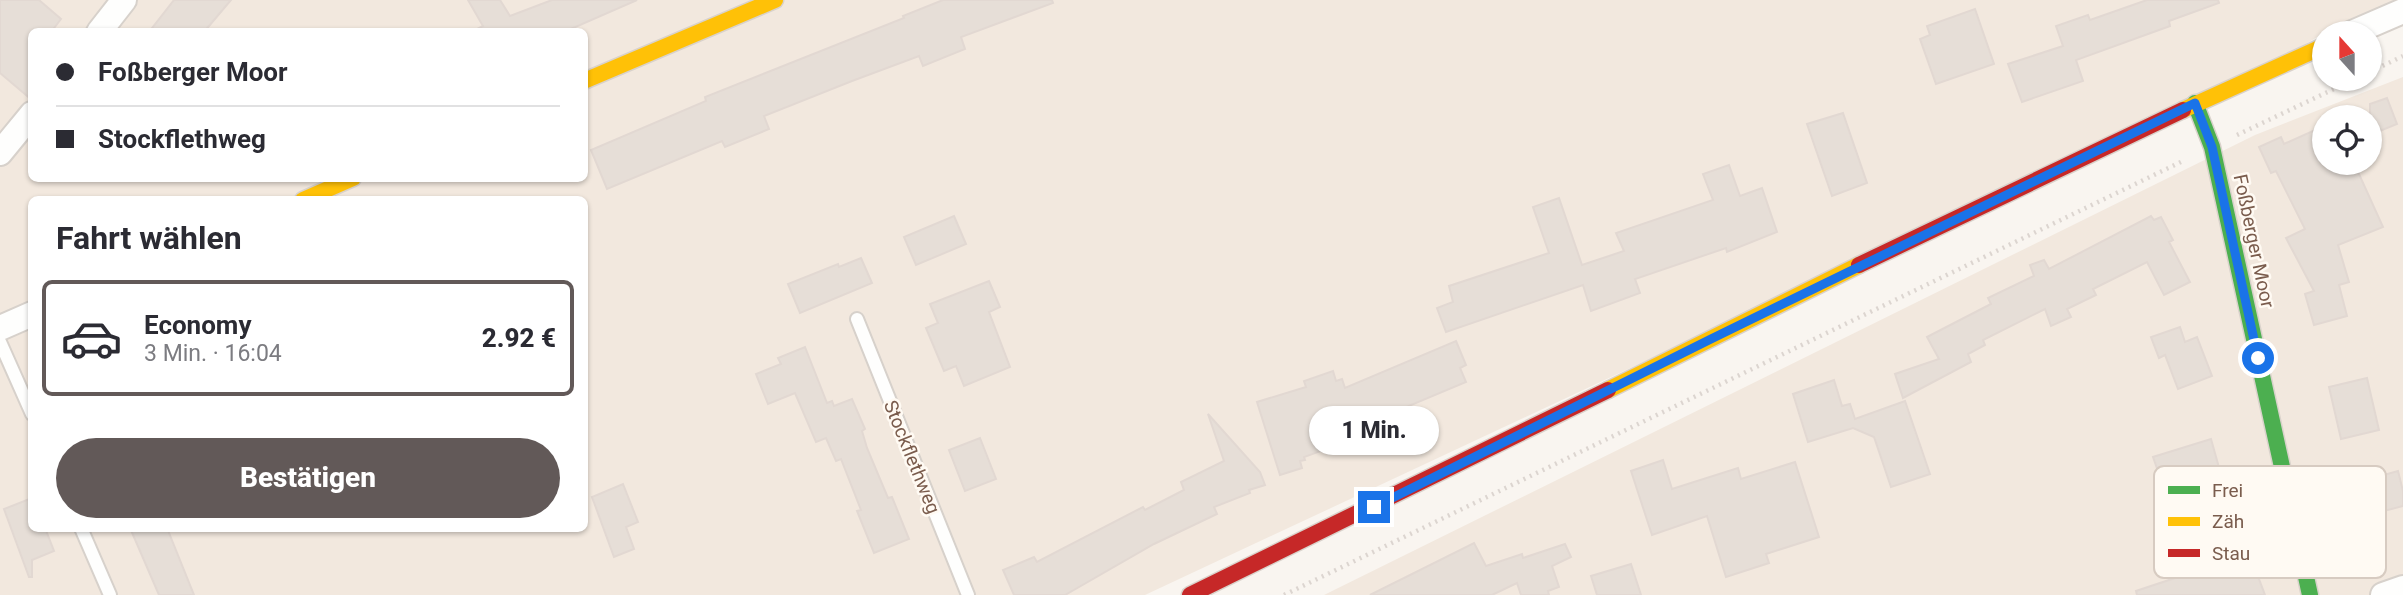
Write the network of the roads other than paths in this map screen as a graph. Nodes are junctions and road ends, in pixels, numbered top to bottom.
1 (124, 0) edge
2 (775, 0) edge
3 (2403, 11) edge
4 (2380, 21) edge
5 (102, 28) edge
6 (2312, 51) edge
7 (588, 79) edge
8 (2195, 103) junction
9 (28, 119) edge
10 (0, 153) edge
11 (344, 182) edge
12 (312, 196) edge
13 (28, 316) edge
14 (857, 319) dead end
15 (0, 328) edge
16 (0, 342) edge
17 (28, 405) edge
18 (2282, 466) edge
19 (83, 532) edge
20 (2403, 588) edge
21 (110, 595) edge
22 (968, 595) edge
23 (1191, 595) edge
24 (2383, 595) edge

1 - 5 street
2 - 7 street
3 - 4 street
6 - 8 street
8 - 18 street, Foßberger Moor
8 - 23 street
9 - 10 street
11 - 12 street
13 - 15 street
14 - 22 lane, Stockflethweg
16 - 17 lane
19 - 21 lane
20 - 24 street

